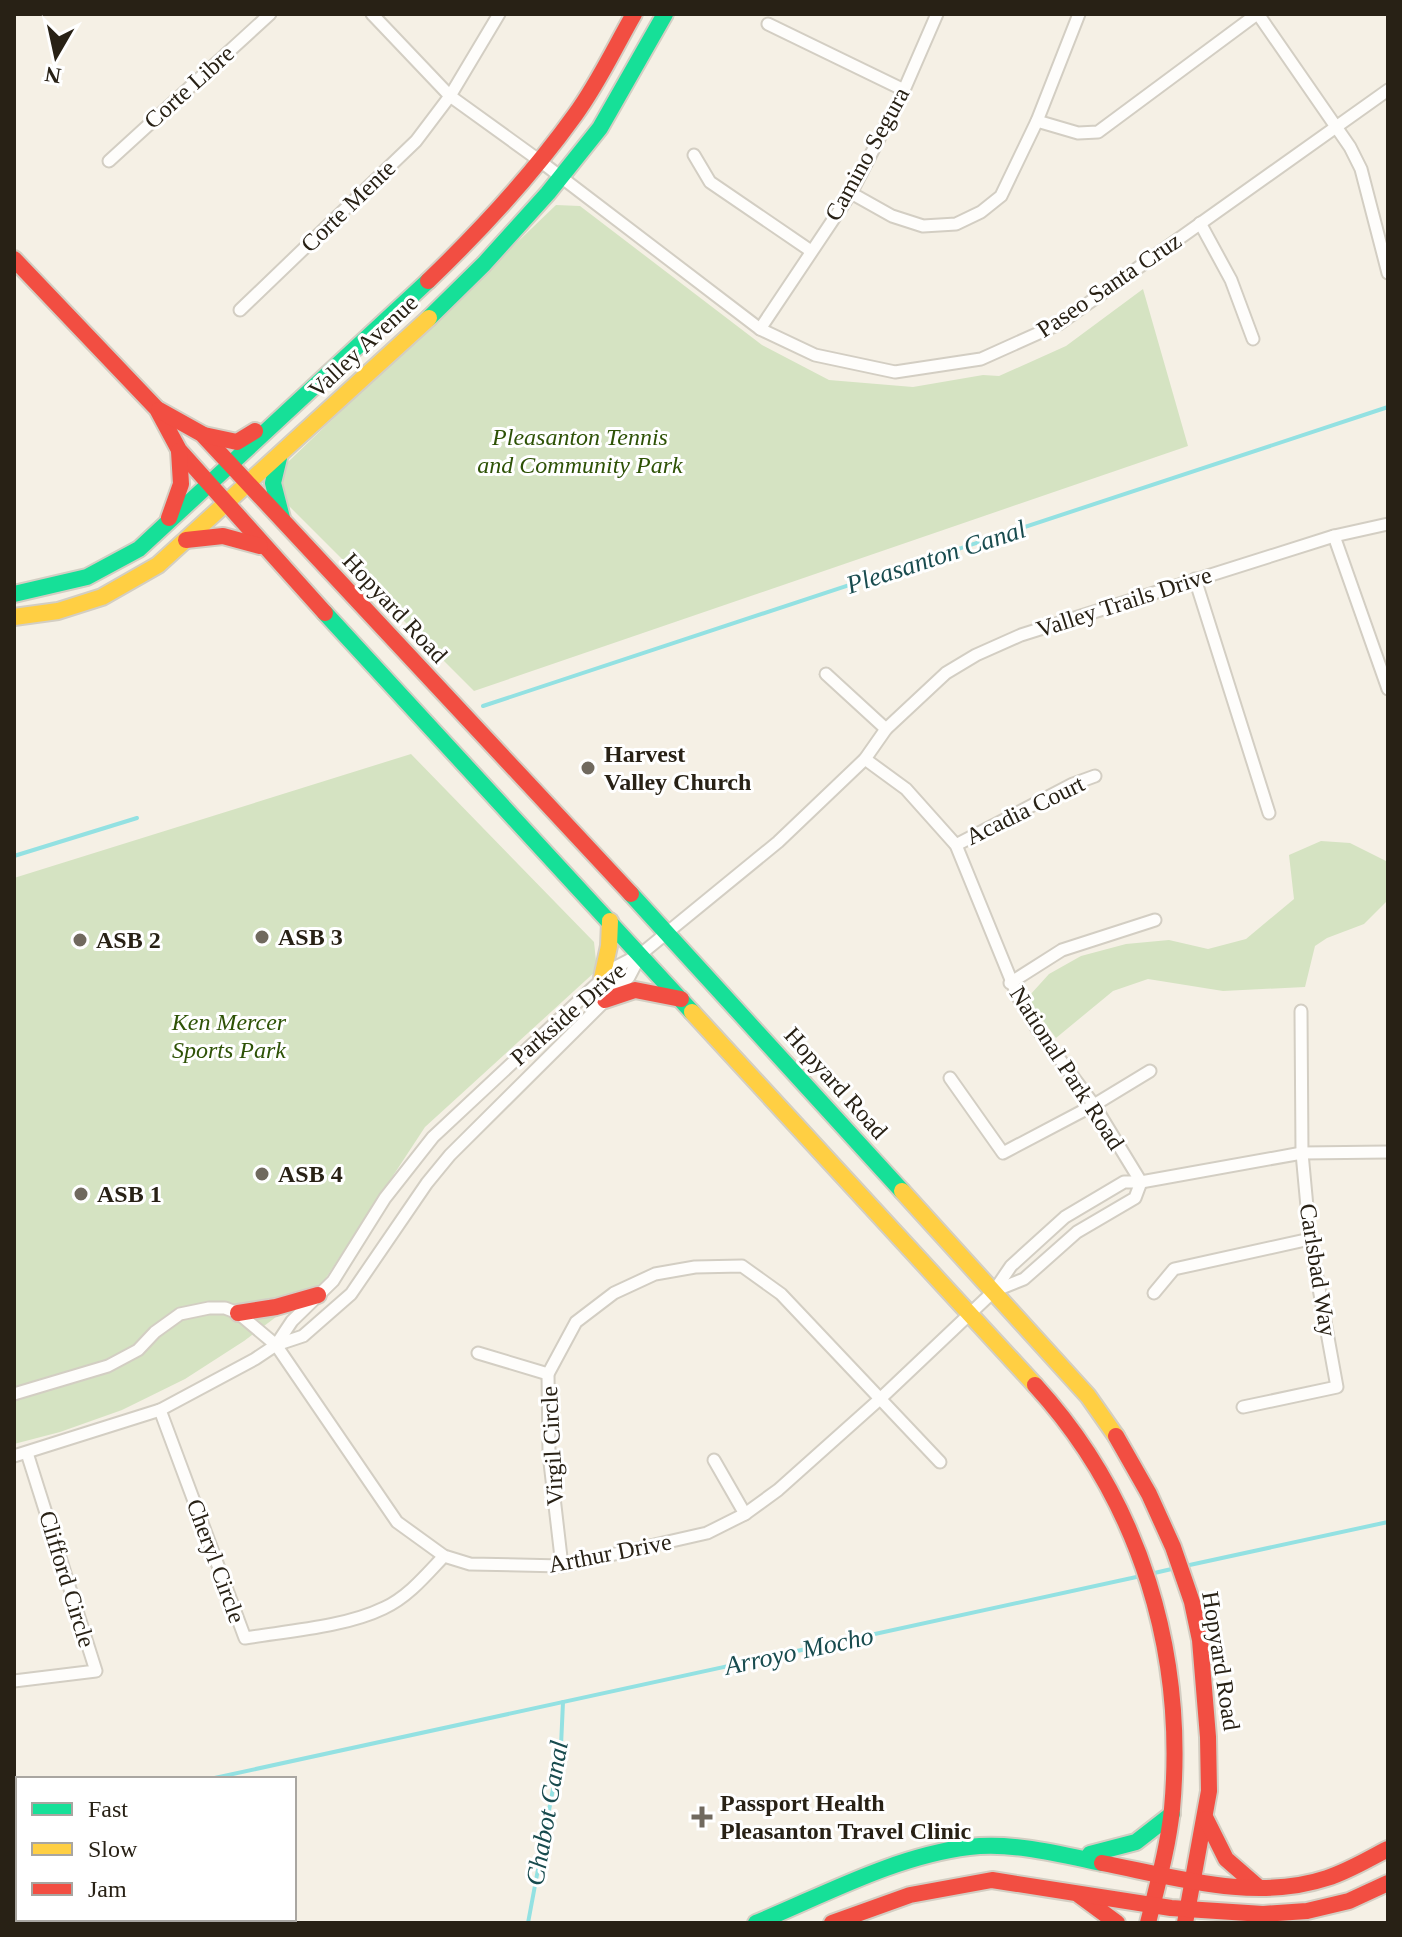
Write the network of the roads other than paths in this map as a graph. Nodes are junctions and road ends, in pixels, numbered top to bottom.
1 (270, 14) edge
2 (372, 14) edge
3 (499, 14) edge
4 (634, 14) edge
5 (665, 14) edge
6 (937, 14) edge
7 (1079, 14) edge
8 (1258, 14) edge
9 (768, 24) dead end
10 (904, 90) junction
11 (1388, 90) edge
12 (450, 96) junction
13 (1037, 121) junction
14 (1336, 129) junction
15 (694, 155) dead end
16 (109, 161) dead end
17 (540, 161) junction
18 (561, 177) junction
19 (851, 193) junction
20 (1200, 223) junction
21 (811, 251) junction
22 (14, 259) edge
23 (1388, 273) edge
24 (240, 310) dead end
25 (760, 329) junction
26 (1253, 339) dead end
27 (157, 409) junction
28 (279, 422) junction
29 (202, 434) junction
30 (179, 450) junction
31 (279, 458) junction
32 (231, 465) junction
33 (209, 484) junction
34 (248, 484) junction
35 (226, 502) junction
36 (168, 522) junction
37 (283, 524) junction
38 (1388, 524) edge
39 (1334, 536) junction
40 (184, 541) junction
41 (265, 548) junction
42 (1195, 579) junction
43 (14, 594) edge
44 (14, 617) edge
45 (826, 674) dead end
46 (1388, 689) edge
47 (886, 729) junction
48 (865, 759) junction
49 (1095, 776) dead end
50 (1269, 813) dead end
51 (956, 845) junction
52 (1155, 920) dead end
53 (610, 921) junction
54 (666, 932) junction
55 (641, 954) junction
56 (602, 978) junction
57 (1010, 983) junction
58 (681, 999) junction
59 (605, 1000) junction
60 (1301, 1011) dead end
61 (1150, 1071) dead end
62 (950, 1078) dead end
63 (1094, 1105) junction
64 (1388, 1152) edge
65 (1302, 1153) junction
66 (1141, 1182) junction
67 (1310, 1239) junction
68 (994, 1291) junction
69 (1154, 1293) dead end
70 (318, 1295) junction
71 (238, 1313) junction
72 (968, 1314) junction
73 (276, 1345) junction
74 (478, 1353) dead end
75 (548, 1374) junction
76 (14, 1394) edge
77 (881, 1398) junction
78 (1243, 1407) dead end
79 (160, 1410) junction
80 (27, 1453) junction
81 (14, 1456) edge
82 (714, 1460) dead end
83 (940, 1462) dead end
84 (745, 1514) junction
85 (444, 1556) junction
86 (562, 1566) junction
87 (14, 1681) edge
88 (1172, 1814) junction
89 (1206, 1819) junction
90 (1388, 1849) edge
91 (1076, 1856) junction
92 (1161, 1873) junction
93 (1193, 1880) junction
94 (1388, 1883) edge
95 (1257, 1886) junction
96 (1074, 1891) junction
97 (1153, 1904) junction
98 (1186, 1916) edge
99 (756, 1923) edge
100 (832, 1923) edge
101 (1117, 1923) edge
102 (1148, 1923) edge

1 - 16 street, Corte Libre
2 - 12 street, Paseo Santa Cruz
3 - 12 street, Corte Mente
4 - 17 main road, Valley Avenue
5 - 18 main road, Valley Avenue
6 - 10 street, Camino Segura
7 - 13 street
8 - 13 street
8 - 14 street
9 - 10 street
10 - 19 street, Camino Segura
11 - 14 street, Paseo Santa Cruz
12 - 17 street, Paseo Santa Cruz
12 - 24 street, Corte Mente
13 - 19 street
14 - 20 street, Paseo Santa Cruz
14 - 23 street
15 - 21 street
17 - 18 street, Paseo Santa Cruz
17 - 28 main road, Valley Avenue
18 - 25 street, Paseo Santa Cruz
18 - 31 main road, Valley Avenue
19 - 21 street, Camino Segura
20 - 25 street, Paseo Santa Cruz
20 - 26 street
21 - 25 street, Camino Segura
22 - 27 main road, Hopyard Road
27 - 29 main road, Hopyard Road
27 - 30 main road, Hopyard Road
28 - 29 main road
28 - 32 main road, Valley Avenue
29 - 32 main road, Hopyard Road
30 - 33 main road, Hopyard Road
30 - 36 main road
31 - 34 main road, Valley Avenue
31 - 37 main road
32 - 33 main road, Valley Avenue
32 - 34 main road, Hopyard Road
33 - 35 main road, Hopyard Road
33 - 36 main road, Valley Avenue
34 - 35 main road, Valley Avenue
34 - 37 main road, Hopyard Road
35 - 40 main road, Valley Avenue
35 - 41 main road, Hopyard Road
36 - 43 main road, Valley Avenue
37 - 54 main road, Hopyard Road
38 - 39 street, Valley Trails Drive
39 - 42 street, Valley Trails Drive
39 - 46 street
40 - 41 main road
40 - 44 main road, Valley Avenue
41 - 53 main road, Hopyard Road
42 - 47 street, Valley Trails Drive
42 - 50 street
45 - 47 street
47 - 48 street, Valley Trails Drive
48 - 51 street, National Park Road
48 - 54 street, Valley Trails Drive
49 - 51 street, Acadia Court
51 - 57 street, National Park Road
52 - 57 street
53 - 55 main road, Hopyard Road
53 - 56 main road
54 - 55 street, Valley Trails Drive
54 - 68 main road, Hopyard Road
55 - 56 street, Parkside Drive
55 - 58 main road, Hopyard Road
55 - 59 street, Parkside Drive
56 - 70 street, Parkside Drive
57 - 63 street, National Park Road
58 - 59 main road
58 - 72 main road, Hopyard Road
59 - 73 street, Parkside Drive
60 - 65 street, Carlsbad Way
61 - 63 street
62 - 63 street
63 - 66 street, National Park Road
64 - 65 street
65 - 66 street
65 - 67 street, Carlsbad Way
66 - 68 street
66 - 68 street
67 - 69 street
67 - 78 street, Carlsbad Way
68 - 72 street
68 - 89 main road, Hopyard Road
70 - 71 main road
70 - 73 street, Parkside Drive
71 - 73 street, Arthur Drive
71 - 76 street
72 - 77 street, Arthur Drive
72 - 88 main road, Hopyard Road
73 - 79 street, Parkside Drive
73 - 85 street, Arthur Drive
74 - 75 street
75 - 77 street, Virgil Circle
75 - 86 street, Virgil Circle
77 - 83 street, Virgil Circle
77 - 84 street, Arthur Drive
79 - 80 street, Parkside Drive
79 - 85 street, Cheryl Circle
80 - 81 street, Parkside Drive
80 - 87 street, Clifford Circle
82 - 84 street
84 - 86 street, Arthur Drive
85 - 86 street, Arthur Drive
88 - 91 main road
88 - 92 main road, Hopyard Road
89 - 93 main road, Hopyard Road
89 - 95 main road
90 - 95 main road
91 - 92 main road
91 - 99 main road
92 - 93 main road
92 - 97 main road, Hopyard Road
93 - 95 main road
93 - 98 main road, Hopyard Road
94 - 98 main road
96 - 97 main road
96 - 100 main road
96 - 101 main road
97 - 98 main road
97 - 102 main road, Hopyard Road

